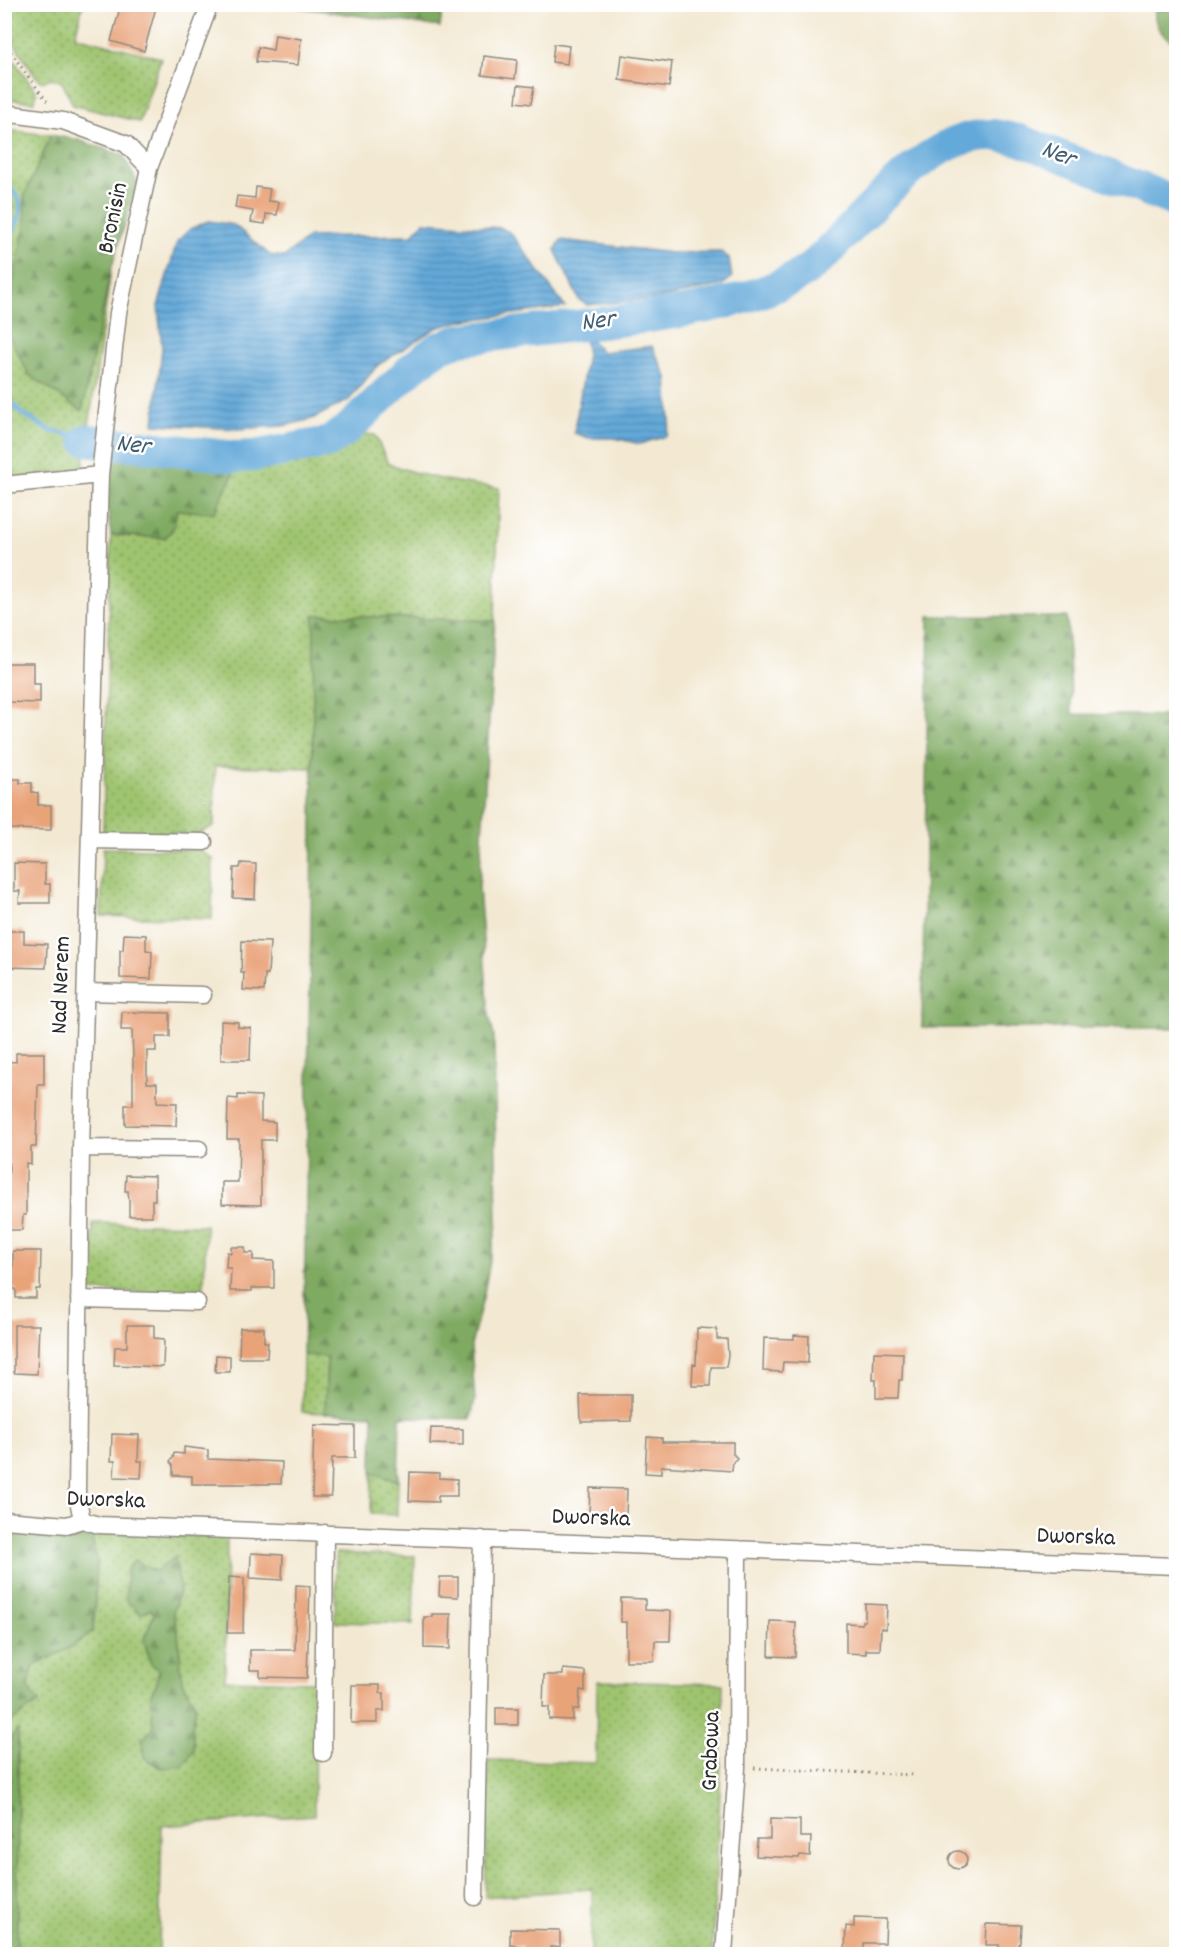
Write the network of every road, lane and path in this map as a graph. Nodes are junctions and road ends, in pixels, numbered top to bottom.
1 (210, 4) edge
2 (4, 42) edge
3 (4, 113) edge
4 (63, 121) junction
5 (149, 168) junction
6 (103, 451) joint
7 (100, 475) junction
8 (4, 485) edge
9 (90, 840) junction
10 (204, 842) dead end
11 (86, 992) junction
12 (203, 995) dead end
13 (81, 1148) junction
14 (199, 1149) dead end
15 (78, 1299) junction
16 (197, 1302) dead end
17 (4, 1520) edge
18 (81, 1520) junction
19 (325, 1533) junction
20 (482, 1539) junction
21 (738, 1549) junction
22 (1176, 1566) edge
23 (323, 1754) dead end
24 (737, 1767) junction
25 (913, 1775) dead end
26 (475, 1898) dead end
27 (724, 1954) edge

1 - 5 street, Bronisin
2 - 4 path
3 - 4 street
4 - 5 street
5 - 6 street, Bronisin
6 - 7 street, Nad Nerem
7 - 8 street
7 - 9 street, Nad Nerem
9 - 10 street
9 - 11 street, Nad Nerem
11 - 12 street
11 - 13 street, Nad Nerem
13 - 14 street
13 - 15 street, Nad Nerem
15 - 16 street
15 - 18 street, Nad Nerem
17 - 18 street, Dworska
18 - 19 street, Dworska
19 - 20 street, Dworska
19 - 23 street
20 - 21 street, Dworska
20 - 26 street
21 - 22 street, Dworska
21 - 24 street, Grabowa
24 - 25 path
24 - 27 street, Grabowa

